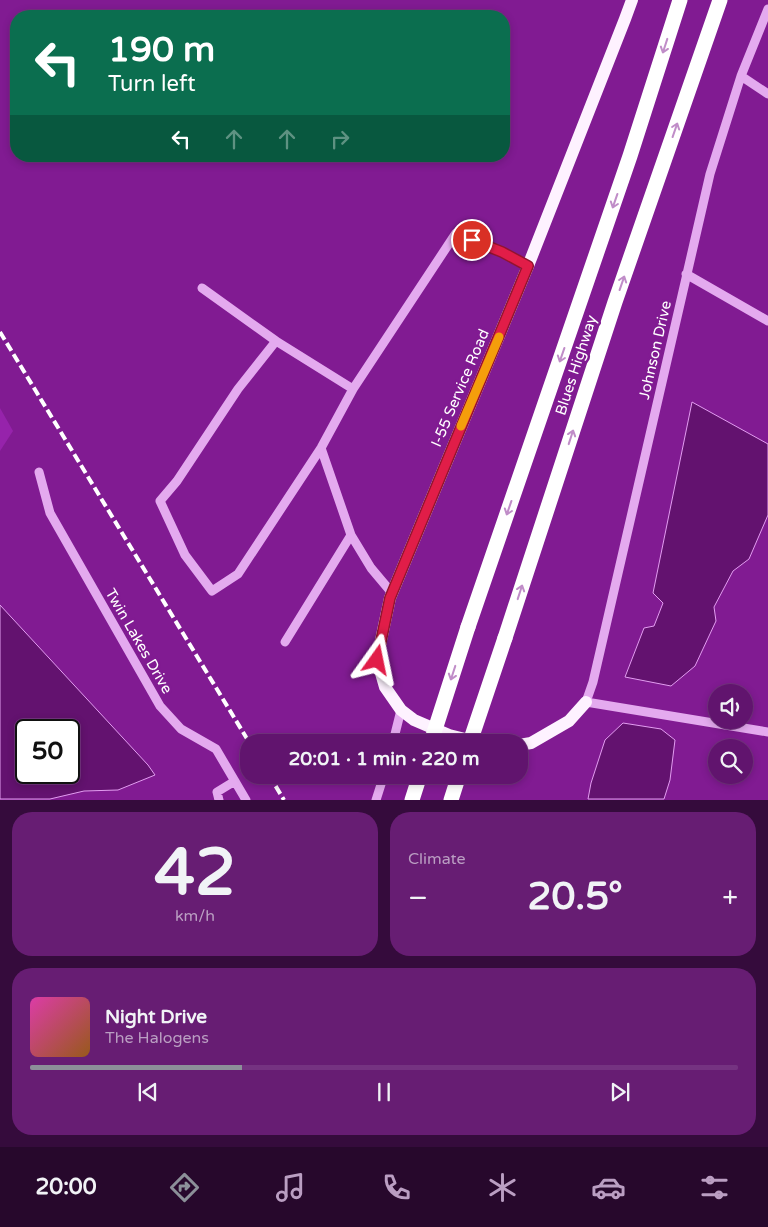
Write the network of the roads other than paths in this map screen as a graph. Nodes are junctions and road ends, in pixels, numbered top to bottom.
1 (632, 0) edge
2 (680, 0) edge
3 (720, 0) edge
4 (768, 9) edge
5 (741, 76) junction
6 (768, 94) edge
7 (528, 266) junction
8 (686, 274) junction
9 (202, 288) dead end
10 (768, 322) edge
11 (276, 341) junction
12 (353, 390) junction
13 (320, 448) junction
14 (39, 472) dead end
15 (351, 535) junction
16 (392, 593) junction
17 (285, 642) dead end
18 (586, 702) junction
19 (401, 710) junction
20 (768, 732) edge
21 (395, 734) edge
22 (434, 734) edge
23 (447, 734) edge
24 (473, 734) edge
25 (528, 744) edge
26 (235, 781) junction
27 (381, 784) edge
28 (417, 784) edge
29 (457, 784) edge
30 (219, 800) edge
31 (246, 800) edge
32 (376, 800) edge
33 (412, 800) edge
34 (451, 800) edge

1 - 7 main road, I-55 Service Road
2 -> 22 highway, Blues Highway, bridge
24 -> 3 highway, Blues Highway, bridge
4 - 5 street, Johnson Drive
5 - 6 street
5 - 8 street, Johnson Drive
7 - 12 street
7 - 16 main road, I-55 Service Road
8 - 10 street
8 - 18 street, Johnson Drive
9 - 11 street
11 - 12 street
11 - 13 street
12 - 13 street
13 - 15 street
14 - 26 street, Twin Lakes Drive
15 - 16 street
15 - 17 street
16 - 19 main road, I-55 Service Road
18 - 20 street
18 - 25 main road
19 - 21 street
19 - 23 main road, I-55 Service Road
26 - 30 street
26 - 31 street, Twin Lakes Drive
27 - 32 street
28 - 33 highway
29 - 34 highway

